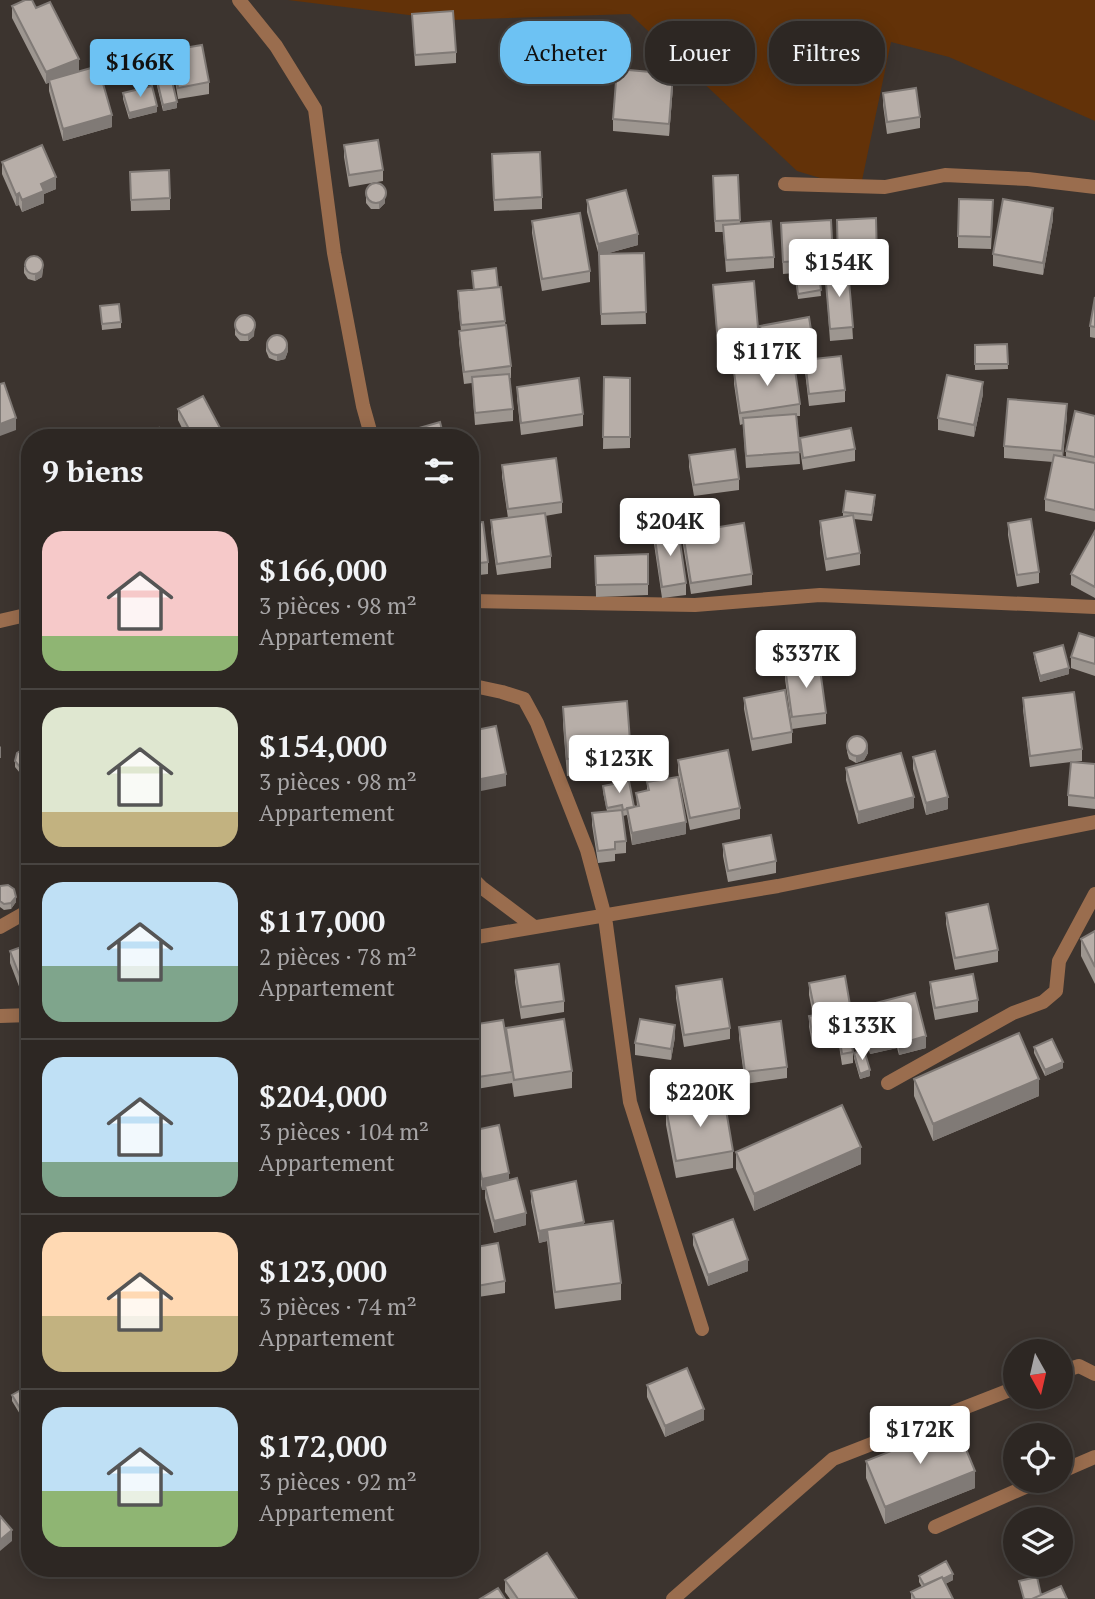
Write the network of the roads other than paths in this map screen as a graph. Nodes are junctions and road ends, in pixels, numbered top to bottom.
1 (239, 0) edge
2 (785, 184) dead end
3 (1095, 187) edge
4 (369, 429) edge
5 (479, 601) edge
6 (1095, 607) edge
7 (21, 616) edge
8 (0, 621) edge
9 (479, 688) edge
10 (1095, 822) edge
11 (479, 885) edge
12 (1095, 894) edge
13 (21, 915) edge
14 (605, 917) junction
15 (533, 926) junction
16 (0, 927) edge
17 (479, 936) edge
18 (21, 1015) edge
19 (0, 1016) edge
20 (888, 1083) dead end
21 (702, 1329) dead end
22 (1073, 1368) edge
23 (1095, 1374) edge
24 (1003, 1393) edge
25 (1095, 1457) edge
26 (1073, 1466) edge
27 (1012, 1493) edge
28 (935, 1527) dead end
29 (673, 1599) edge

1 - 4 street
2 - 3 street
5 - 6 street
7 - 8 street
9 - 14 street
10 - 14 street
11 - 15 street
12 - 20 street
13 - 16 street
14 - 15 street
14 - 21 street
15 - 17 street
18 - 19 street
22 - 23 street
24 - 29 street
25 - 26 street
27 - 28 street

